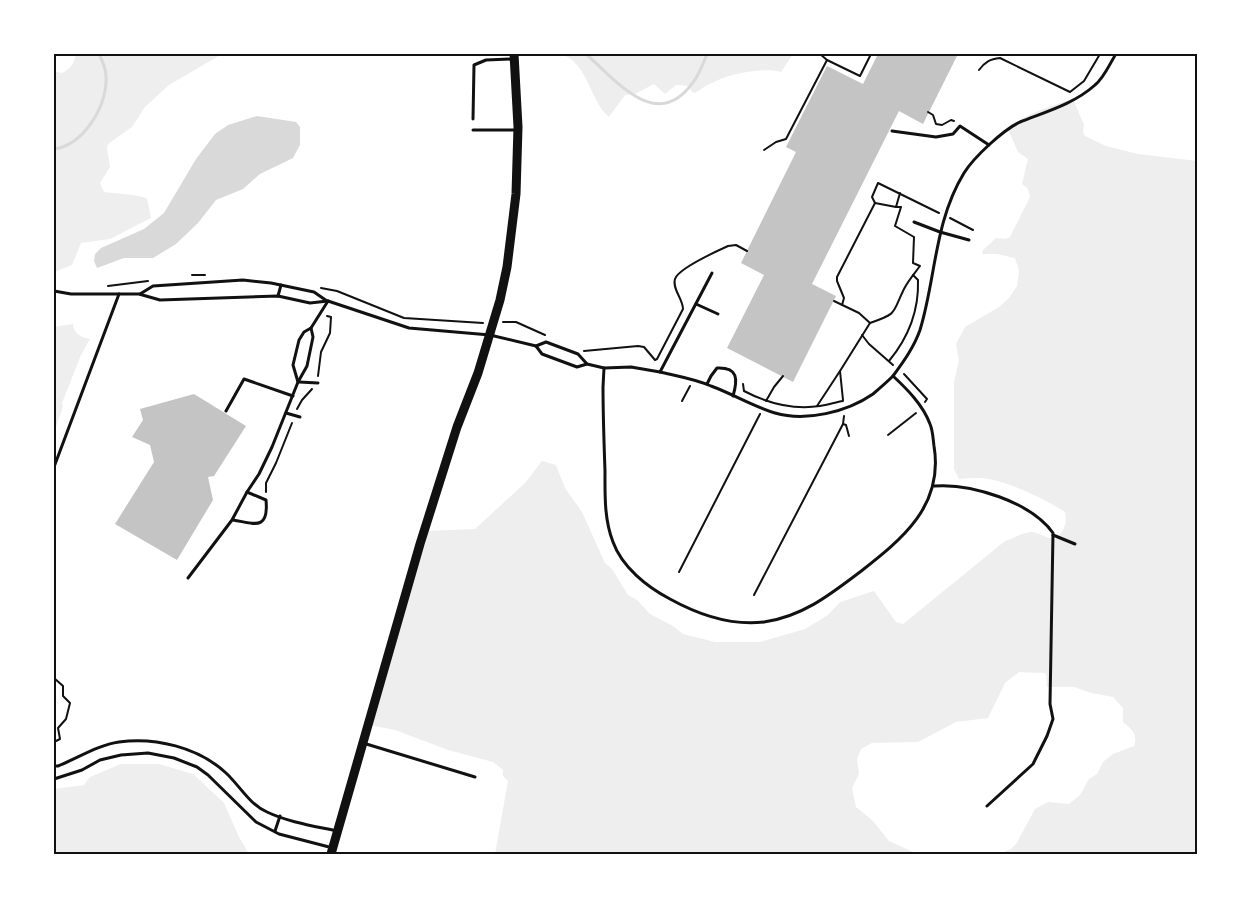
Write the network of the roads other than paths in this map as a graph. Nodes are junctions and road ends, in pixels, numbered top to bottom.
1 (1116, 54) edge
2 (515, 56) edge
3 (473, 119) dead end
4 (473, 130) dead end
5 (518, 130) junction
6 (892, 131) dead end
7 (989, 144) junction
8 (914, 222) dead end
9 (940, 232) junction
10 (969, 240) dead end
11 (712, 273) dead end
12 (280, 285) junction
13 (54, 291) edge
14 (120, 294) junction
15 (139, 294) junction
16 (278, 296) junction
17 (328, 301) junction
18 (696, 303) junction
19 (718, 314) dead end
20 (311, 328) junction
21 (490, 335) junction
22 (536, 346) junction
23 (587, 364) junction
24 (604, 368) junction
25 (660, 372) junction
26 (893, 376) junction
27 (298, 382) junction
28 (317, 383) road end
29 (707, 384) junction
30 (293, 396) junction
31 (733, 396) junction
32 (226, 411) dead end
33 (286, 413) junction
34 (300, 417) dead end
35 (54, 467) edge
36 (934, 486) junction
37 (247, 492) junction
38 (232, 520) junction
39 (1054, 535) junction
40 (1075, 544) dead end
41 (188, 578) dead end
42 (363, 743) junction
43 (54, 766) edge
44 (475, 777) dead end
45 (54, 779) edge
46 (988, 806) dead end
47 (280, 816) junction
48 (338, 831) junction
49 (275, 832) junction
50 (332, 851) edge

1 - 7 lane
2 - 3 lane
2 - 5 main road
4 - 5 lane
5 - 21 main road
6 - 7 lane
7 - 9 lane
8 - 9 lane
9 - 10 lane
9 - 26 lane
11 - 18 lane
12 - 15 lane
12 - 16 lane
12 - 17 lane
13 - 14 lane
14 - 15 lane
14 - 35 lane
15 - 16 lane
16 - 17 lane
17 - 20 lane
17 - 21 lane
18 - 19 lane
18 - 25 lane
20 - 27 lane
20 - 27 lane
21 - 22 lane
21 - 42 main road
22 - 23 lane
22 - 23 lane
23 - 24 lane
24 - 25 lane
24 - 36 lane
25 - 29 lane
26 - 31 lane
26 - 36 lane
27 - 28 lane
27 - 30 lane
29 - 31 lane
29 - 31 lane
30 - 32 lane
30 - 33 lane
33 - 34 lane
33 - 37 lane
36 - 39 lane
37 - 38 lane
37 - 38 lane
38 - 41 lane
39 - 40 lane
39 - 46 lane
42 - 44 lane
42 - 48 main road
43 - 47 lane
45 - 49 lane
47 - 48 lane
47 - 49 lane
48 - 50 main road
49 - 50 lane

